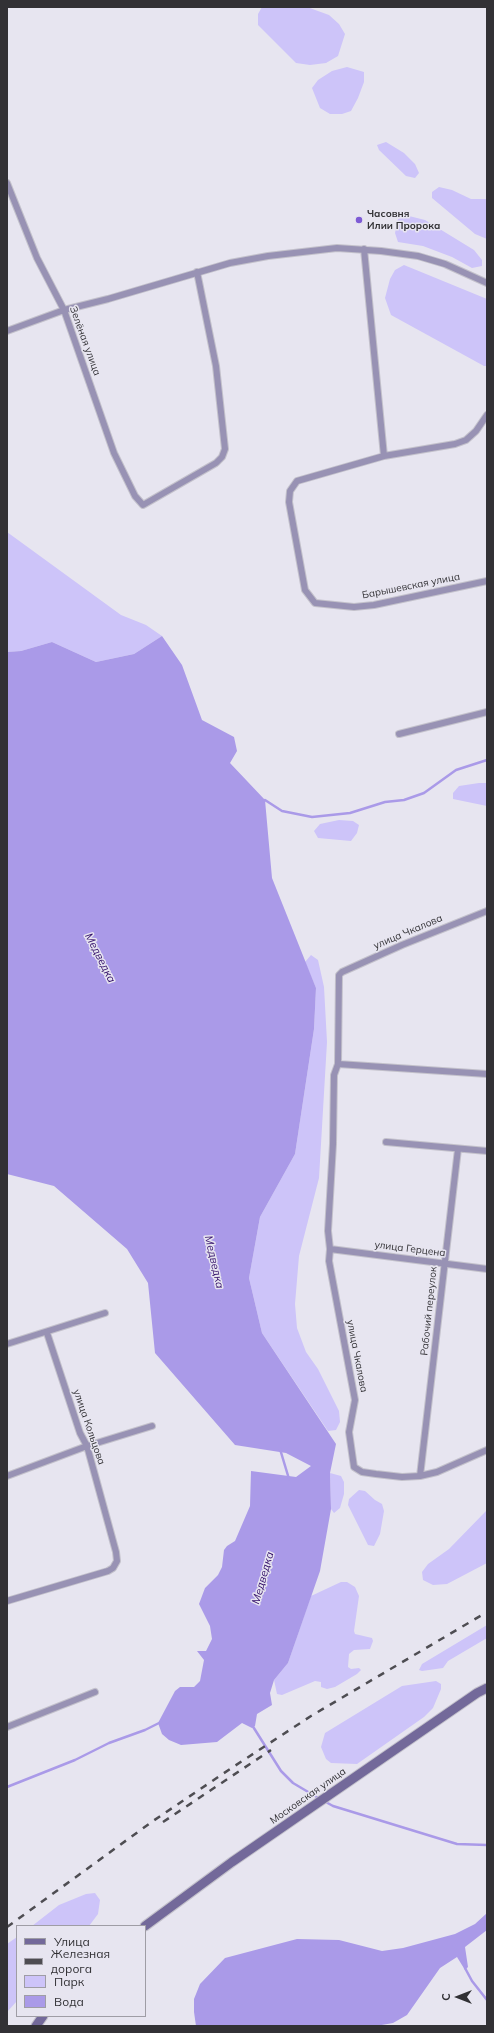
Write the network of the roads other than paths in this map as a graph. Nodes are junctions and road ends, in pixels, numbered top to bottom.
1 (7, 183) edge
2 (364, 249) junction
3 (197, 272) junction
4 (487, 283) edge
5 (64, 310) junction
6 (7, 331) edge
7 (487, 414) edge
8 (384, 456) junction
9 (487, 580) edge
10 (487, 712) edge
11 (399, 734) dead end
12 (487, 911) edge
13 (338, 1064) junction
14 (487, 1074) edge
15 (386, 1142) dead end
16 (458, 1149) junction
17 (487, 1151) edge
18 (330, 1249) junction
19 (444, 1264) junction
20 (487, 1269) edge
21 (105, 1313) dead end
22 (47, 1332) junction
23 (7, 1344) edge
24 (152, 1426) dead end
25 (87, 1446) junction
26 (487, 1450) edge
27 (7, 1476) edge
28 (420, 1476) junction
29 (7, 1601) edge
30 (487, 1688) edge
31 (95, 1692) dead end
32 (7, 1727) edge
33 (146, 1925) edge
34 (40, 2021) edge
35 (30, 2026) edge

1 - 5 street, Зелёная улица
2 - 3 street
2 - 4 street
2 - 8 street
3 - 5 street
3 - 5 street, Зелёная улица
5 - 6 street
7 - 8 street
8 - 9 street, Барышевская улица
10 - 11 street
12 - 13 street, улица Чкалова
13 - 14 street
13 - 18 street, улица Чкалова
15 - 16 street
16 - 17 street
16 - 19 street, Рабочий переулок
18 - 19 street, улица Герцена
18 - 28 street, улица Чкалова
19 - 20 street, улица Герцена
19 - 28 street, Рабочий переулок
21 - 22 street
22 - 23 street
22 - 25 street, улица Кольцова
24 - 25 street
25 - 27 street
25 - 29 street, улица Кольцова
26 - 28 street
30 - 33 street, Московская улица
31 - 32 street
34 - 35 street

